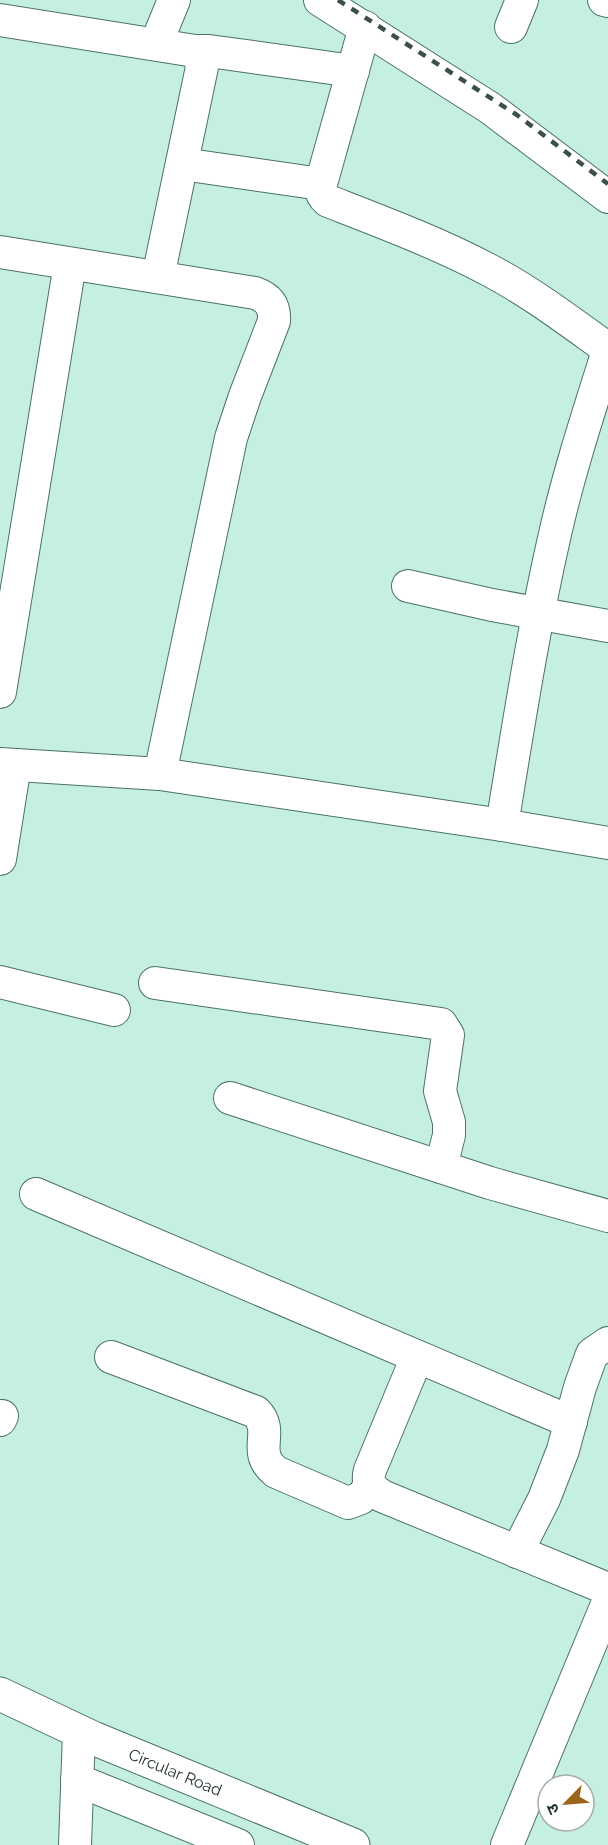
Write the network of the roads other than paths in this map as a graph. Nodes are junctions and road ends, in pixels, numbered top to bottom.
1 (174, 0) edge
2 (320, 0) edge
3 (0, 20) edge
4 (365, 27) junction
5 (156, 44) junction
6 (195, 51) junction
7 (353, 71) junction
8 (182, 164) junction
9 (321, 184) junction
10 (608, 197) edge
11 (0, 252) edge
12 (70, 264) junction
13 (158, 277) junction
14 (608, 350) edge
15 (9, 579) edge
16 (408, 586) dead end
17 (538, 613) junction
18 (608, 626) edge
19 (0, 692) edge
20 (8, 764) edge
21 (160, 774) junction
22 (502, 825) junction
23 (608, 843) edge
24 (0, 859) edge
25 (0, 982) edge
26 (154, 983) dead end
27 (114, 1010) dead end
28 (230, 1098) dead end
29 (441, 1167) junction
30 (36, 1194) dead end
31 (608, 1216) edge
32 (608, 1343) edge
33 (417, 1356) junction
34 (111, 1357) dead end
35 (571, 1422) junction
36 (370, 1486) junction
37 (517, 1552) junction
38 (608, 1589) edge
39 (608, 1602) edge
40 (0, 1694) edge
41 (79, 1731) junction
42 (77, 1780) junction
43 (75, 1845) edge
44 (238, 1845) edge
45 (353, 1845) edge
46 (507, 1845) edge

1 - 5 street
2 - 4 street
3 - 5 street
4 - 7 street
4 - 10 street
5 - 6 street
6 - 7 street
6 - 8 street
7 - 9 street
8 - 9 street
8 - 13 street
9 - 14 street
11 - 12 street
12 - 13 street
12 - 15 street
13 - 21 street
14 - 17 street
15 - 19 street
16 - 17 street
17 - 18 street
17 - 22 street
20 - 21 street
20 - 24 street
21 - 22 street
22 - 23 street
25 - 27 street
26 - 29 street
28 - 29 street
29 - 31 street
30 - 33 street
32 - 35 street
33 - 35 street
33 - 36 street
34 - 36 street
35 - 37 street
36 - 37 street
37 - 38 street
39 - 46 street
40 - 41 main road, Circular Road
41 - 42 street
41 - 45 main road, Circular Road
42 - 43 street
42 - 44 street

